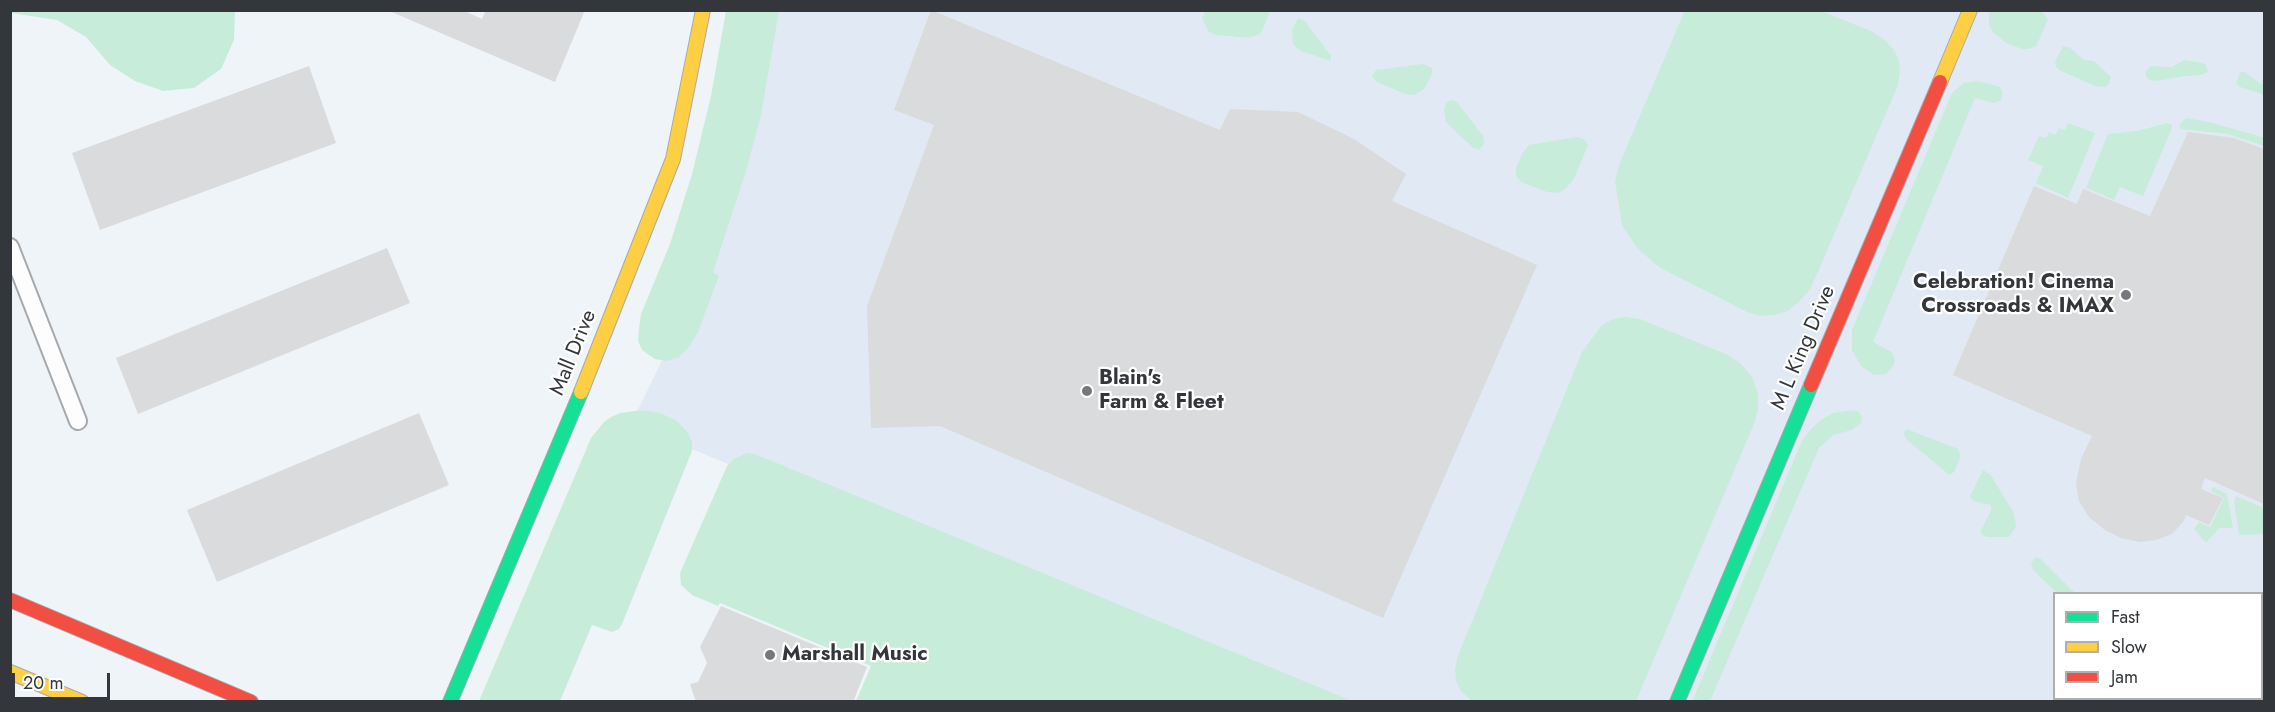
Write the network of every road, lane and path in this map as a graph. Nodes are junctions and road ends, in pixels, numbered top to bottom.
1 (703, 10) edge
2 (1970, 10) edge
3 (10, 247) edge
4 (78, 421) dead end
5 (10, 600) edge
6 (10, 672) edge
7 (82, 702) edge
8 (251, 702) edge
9 (450, 702) edge
10 (1677, 702) edge

1 - 9 street, Mall Drive
2 - 10 street, M L King Drive
3 - 4 lane
5 - 8 street
6 - 7 street

